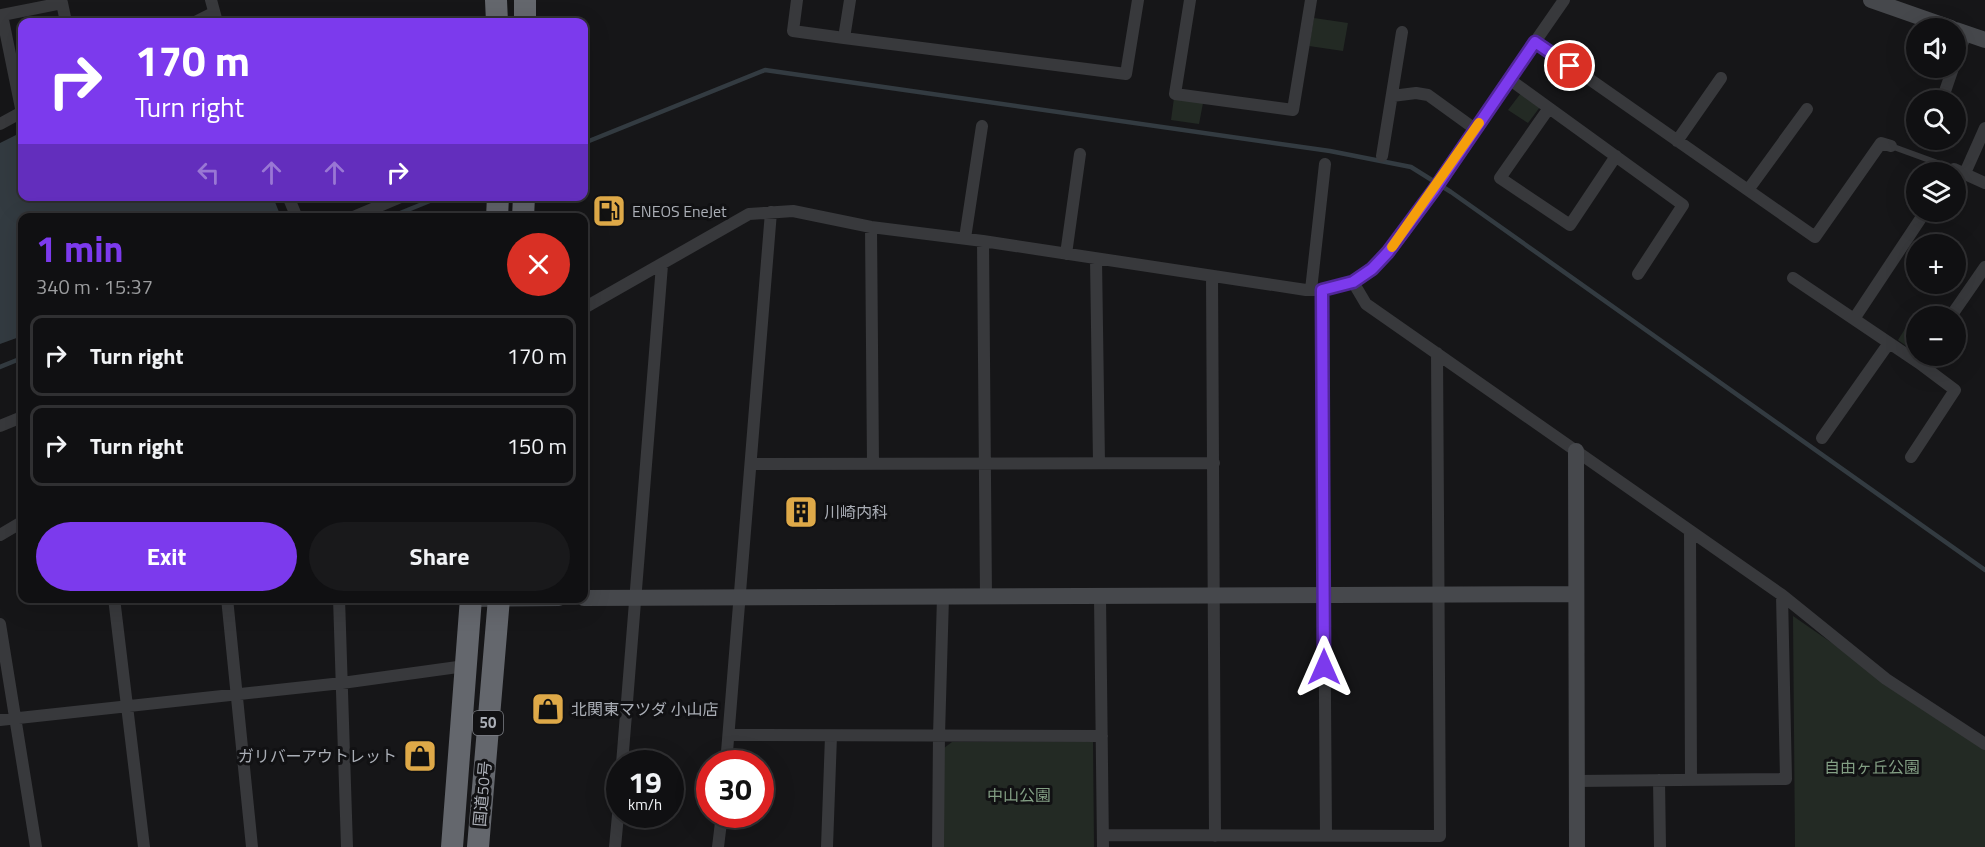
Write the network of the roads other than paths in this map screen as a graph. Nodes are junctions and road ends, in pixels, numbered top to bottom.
1 (211, 0) edge
2 (496, 0) edge
3 (525, 0) edge
4 (798, 0) edge
5 (850, 0) edge
6 (1138, 0) edge
7 (1190, 0) edge
8 (1311, 0) edge
9 (1564, 0) edge
10 (1871, 0) edge
11 (65, 18) edge
12 (215, 18) edge
13 (497, 18) edge
14 (525, 18) edge
15 (1921, 18) edge
16 (1402, 32) dead end
17 (1966, 34) edge
18 (844, 38) junction
19 (1985, 40) edge
20 (1535, 42) junction
21 (1721, 78) dead end
22 (1509, 79) junction
23 (18, 93) edge
24 (1392, 96) junction
25 (1549, 108) junction
26 (1807, 109) dead end
27 (18, 114) edge
28 (0, 124) edge
29 (982, 126) dead end
30 (1985, 128) edge
31 (1475, 129) junction
32 (1677, 141) junction
33 (1891, 146) joint
34 (1080, 154) dead end
35 (1382, 156) dead end
36 (1616, 156) junction
37 (1933, 162) edge
38 (1963, 162) edge
39 (1325, 164) dead end
40 (1966, 175) edge
41 (1985, 183) edge
42 (1748, 190) junction
43 (391, 201) edge
44 (771, 212) junction
45 (363, 213) edge
46 (1918, 222) edge
47 (871, 226) junction
48 (965, 238) junction
49 (983, 241) junction
50 (1066, 254) junction
51 (1096, 259) junction
52 (662, 265) junction
53 (1985, 267) edge
54 (1638, 274) dead end
55 (1212, 276) junction
56 (1794, 278) dead end
57 (1353, 282) junction
58 (1316, 290) junction
59 (588, 306) edge
60 (1958, 306) edge
61 (1854, 319) junction
62 (1889, 343) junction
63 (1906, 351) edge
64 (1437, 353) junction
65 (1929, 366) edge
66 (18, 419) edge
67 (0, 426) edge
68 (1822, 438) dead end
69 (1576, 451) junction
70 (1911, 457) dead end
71 (1099, 463) junction
72 (752, 464) junction
73 (873, 464) junction
74 (985, 464) junction
75 (1214, 464) junction
76 (18, 524) edge
77 (1690, 532) junction
78 (0, 535) edge
79 (1576, 594) junction
80 (1324, 595) junction
81 (1439, 595) junction
82 (1782, 595) junction
83 (1215, 596) junction
84 (636, 597) junction
85 (943, 597) junction
86 (986, 597) junction
87 (1100, 597) junction
88 (588, 598) edge
89 (739, 598) junction
90 (115, 603) edge
91 (227, 603) edge
92 (339, 603) edge
93 (471, 603) edge
94 (499, 603) edge
95 (0, 624) edge
96 (465, 666) junction
97 (342, 683) junction
98 (237, 694) junction
99 (128, 707) junction
100 (15, 718) junction
101 (0, 720) edge
102 (729, 735) junction
103 (939, 735) junction
104 (831, 736) junction
105 (1102, 736) junction
106 (1985, 744) edge
107 (623, 750) edge
108 (727, 750) edge
109 (1659, 780) junction
110 (1691, 780) junction
111 (1576, 781) junction
112 (617, 828) edge
113 (720, 828) edge
114 (1326, 835) junction
115 (1215, 836) junction
116 (1103, 841) edge
117 (1440, 841) edge
118 (36, 847) edge
119 (144, 847) edge
120 (252, 847) edge
121 (347, 847) edge
122 (452, 847) edge
123 (478, 847) edge
124 (615, 847) edge
125 (718, 847) edge
126 (827, 847) edge
127 (938, 847) edge
128 (1577, 847) edge
129 (1660, 847) edge

1 - 12 street
2 - 13 highway
3 - 14 highway
4 - 18 street
5 - 18 street
6 - 18 street
7 - 8 street
9 - 20 street
10 - 15 street
11 - 23 street
16 - 24 street
17 - 19 street
20 - 22 street
20 - 32 street
21 - 32 street
22 - 25 street
22 - 31 street
24 - 31 street
24 - 35 street
25 - 36 street
25 - 36 street
26 - 42 street
27 - 28 street
29 - 48 street
30 - 38 street
31 - 57 street
32 - 42 street
33 - 37 lane
33 - 42 street
34 - 50 street
36 - 54 street
39 - 58 street
40 - 41 street
43 - 45 street
44 - 47 street
44 - 52 street
44 - 72 street
46 - 61 street
47 - 48 street
47 - 73 street
48 - 49 street
49 - 50 street
49 - 74 street
50 - 51 street
51 - 55 street
51 - 71 street
52 - 59 street
52 - 84 street
53 - 60 street
55 - 58 street
55 - 75 street
56 - 61 street
57 - 58 street
57 - 64 street
58 - 80 street
61 - 62 street
62 - 63 street
62 - 68 street
64 - 69 street
64 - 81 street
65 - 70 street
66 - 67 street
69 - 77 street
69 - 79 street
71 - 74 street
71 - 75 street
72 - 73 street
72 - 89 street
73 - 74 street
74 - 86 street
75 - 83 street
76 - 78 street
77 - 82 street
77 - 110 street
79 - 81 street
79 - 111 street
80 - 81 street
80 - 83 street
80 - 114 street
81 - 117 street
82 - 106 street
82 - 110 street
83 - 87 street
83 - 115 street
84 - 88 street
84 - 89 street
84 - 107 street
85 - 86 street
85 - 89 street
85 - 103 street
86 - 87 street
87 - 105 street
89 - 102 street
90 - 99 street
91 - 98 street
92 - 97 street
93 - 96 highway, 国道50号 / 50
94 - 123 highway, 国道50号 / 50
95 - 100 street
96 - 97 street
96 - 122 highway, 国道50号 / 50
97 - 98 street
97 - 121 street
98 - 99 street
98 - 120 street
99 - 100 street
99 - 119 street
100 - 101 street
100 - 118 street
102 - 104 street
102 - 108 street
103 - 104 street
103 - 105 street
103 - 127 street
104 - 126 street
105 - 116 street
109 - 110 street
109 - 111 street
109 - 129 street
111 - 128 street
112 - 124 street
113 - 125 street
114 - 115 street
114 - 117 street
115 - 116 street

